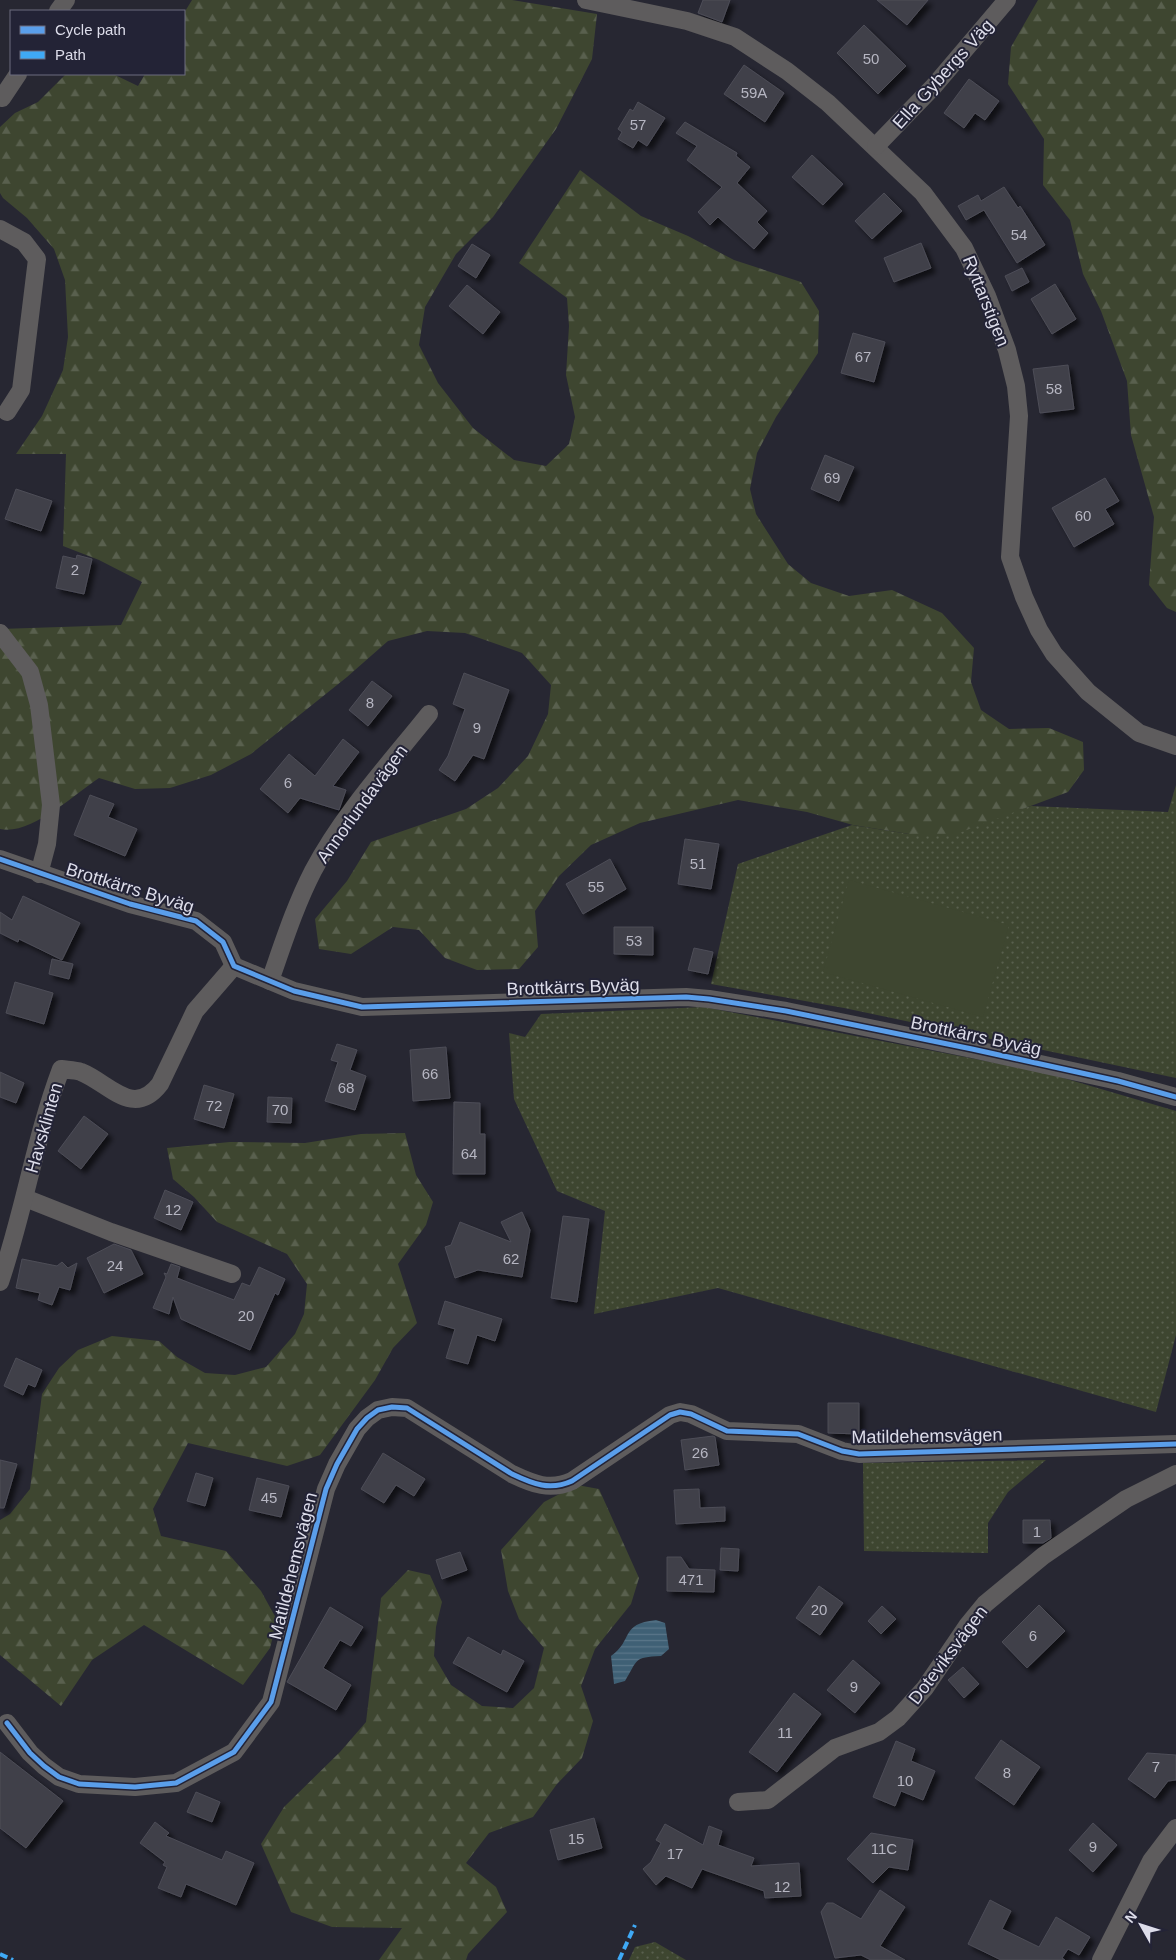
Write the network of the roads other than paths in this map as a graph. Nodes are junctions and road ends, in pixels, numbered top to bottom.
1 (586, 0) edge
2 (1007, 0) edge
3 (17, 75) edge
4 (2, 98) dead end
5 (876, 146) junction
6 (0, 228) edge
7 (7, 412) dead end
8 (0, 633) edge
9 (429, 714) dead end
10 (1176, 746) edge
11 (0, 859) edge
12 (39, 874) junction
13 (234, 966) junction
14 (270, 981) junction
15 (1176, 1097) edge
16 (25, 1198) junction
17 (232, 1274) dead end
18 (0, 1282) edge
19 (1176, 1444) edge
20 (1176, 1474) edge
21 (7, 1723) dead end
22 (738, 1802) dead end
23 (1176, 1828) edge
24 (1101, 1960) edge

1 - 5 street, Ryttarstigen
2 - 5 street, Ella Gybergs Väg
3 - 4 street
5 - 10 street, Ryttarstigen
6 - 7 street
8 - 12 street
9 - 14 street, Annorlundavägen
11 - 12 street, Brottkärrs Byväg
12 - 13 street, Brottkärrs Byväg
13 - 14 street, Brottkärrs Byväg
13 - 16 street, Havsklinten
14 - 15 street, Brottkärrs Byväg
16 - 17 street
16 - 18 street, Havsklinten
19 - 21 street, Matildehemsvägen
20 - 22 street, Doteviksvägen
23 - 24 street

